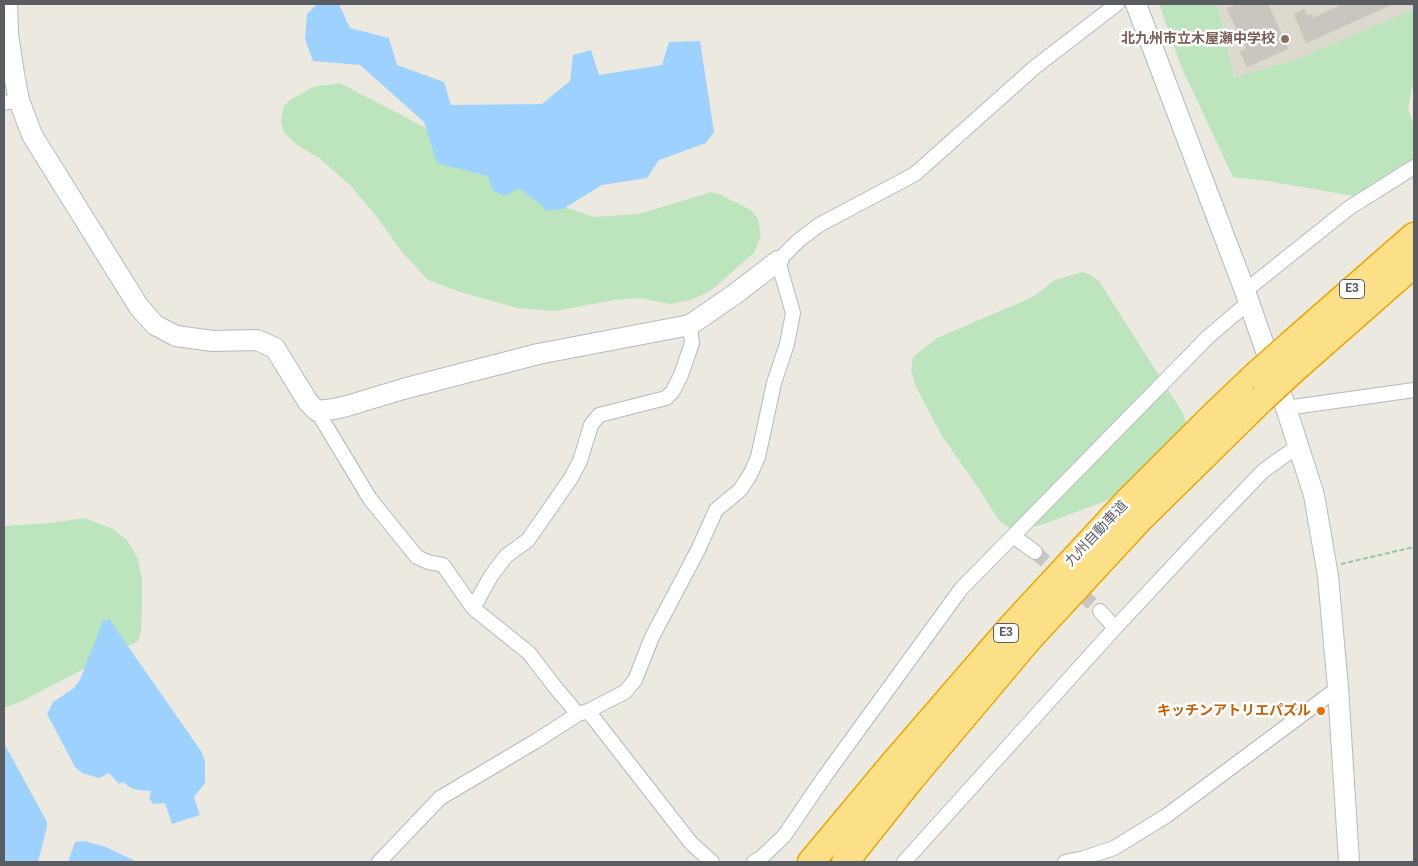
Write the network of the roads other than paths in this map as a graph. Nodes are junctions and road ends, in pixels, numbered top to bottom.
1 (7, 4) edge
2 (1117, 4) edge
3 (1136, 4) edge
4 (11, 101) edge
5 (1414, 168) edge
6 (1414, 236) edge
7 (778, 261) junction
8 (1411, 266) edge
9 (1247, 296) junction
10 (690, 325) junction
11 (1295, 354) junction
12 (1259, 387) junction
13 (1414, 390) edge
14 (1286, 408) junction
15 (317, 411) junction
16 (1298, 446) junction
17 (1013, 536) junction
18 (1035, 552) tunnel mouth
19 (473, 608) junction
20 (1100, 611) tunnel mouth
21 (1115, 628) junction
22 (1338, 688) junction
23 (583, 712) junction
24 (379, 862) edge
25 (712, 862) edge
26 (754, 862) edge
27 (810, 862) edge
28 (845, 862) edge
29 (904, 862) edge
30 (1064, 862) edge
31 (1349, 862) edge

1 - 4 street
2 - 7 street
3 - 9 street
4 - 15 street
5 - 9 street
6 - 11 highway, 九州自動車道 / E3
7 - 10 street
7 - 23 street
8 - 11 highway, 九州自動車道 / E3
9 - 14 street
9 - 17 street
10 - 15 street
10 - 19 street
11 - 12 highway, 九州自動車道 / E3, bridge
12 - 27 highway, 九州自動車道 / E3
12 - 28 highway, 九州自動車道 / E3
13 - 14 street
14 - 16 street
15 - 19 street
16 - 21 street
16 - 22 street
17 - 18 street
17 - 26 street
19 - 23 street
20 - 21 street
21 - 29 street
22 - 30 street
22 - 31 street
23 - 24 street
23 - 25 street

